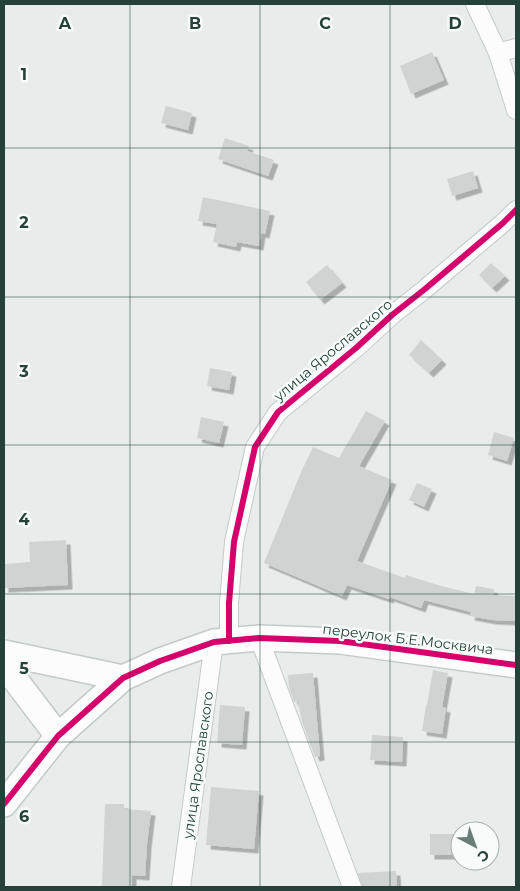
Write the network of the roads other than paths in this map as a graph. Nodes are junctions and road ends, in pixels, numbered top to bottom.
1 (475, 4) edge
2 (516, 48) edge
3 (498, 53) junction
4 (516, 110) edge
5 (516, 210) edge
6 (259, 638) junction
7 (222, 642) junction
8 (4, 653) edge
9 (4, 665) edge
10 (516, 665) edge
11 (123, 678) junction
12 (58, 736) junction
13 (4, 804) edge
14 (181, 887) edge
15 (352, 887) edge

1 - 3 street
2 - 3 street
3 - 4 street
5 - 7 street, улица Ярославского
6 - 7 street, переулок Б.Е.Москвича
6 - 10 street, переулок Б.Е.Москвича
6 - 15 street
7 - 11 street, переулок Б.Е.Москвича
7 - 14 street, улица Ярославского
8 - 11 street
9 - 12 street
11 - 12 street, переулок Б.Е.Москвича
12 - 13 street, переулок Б.Е.Москвича

